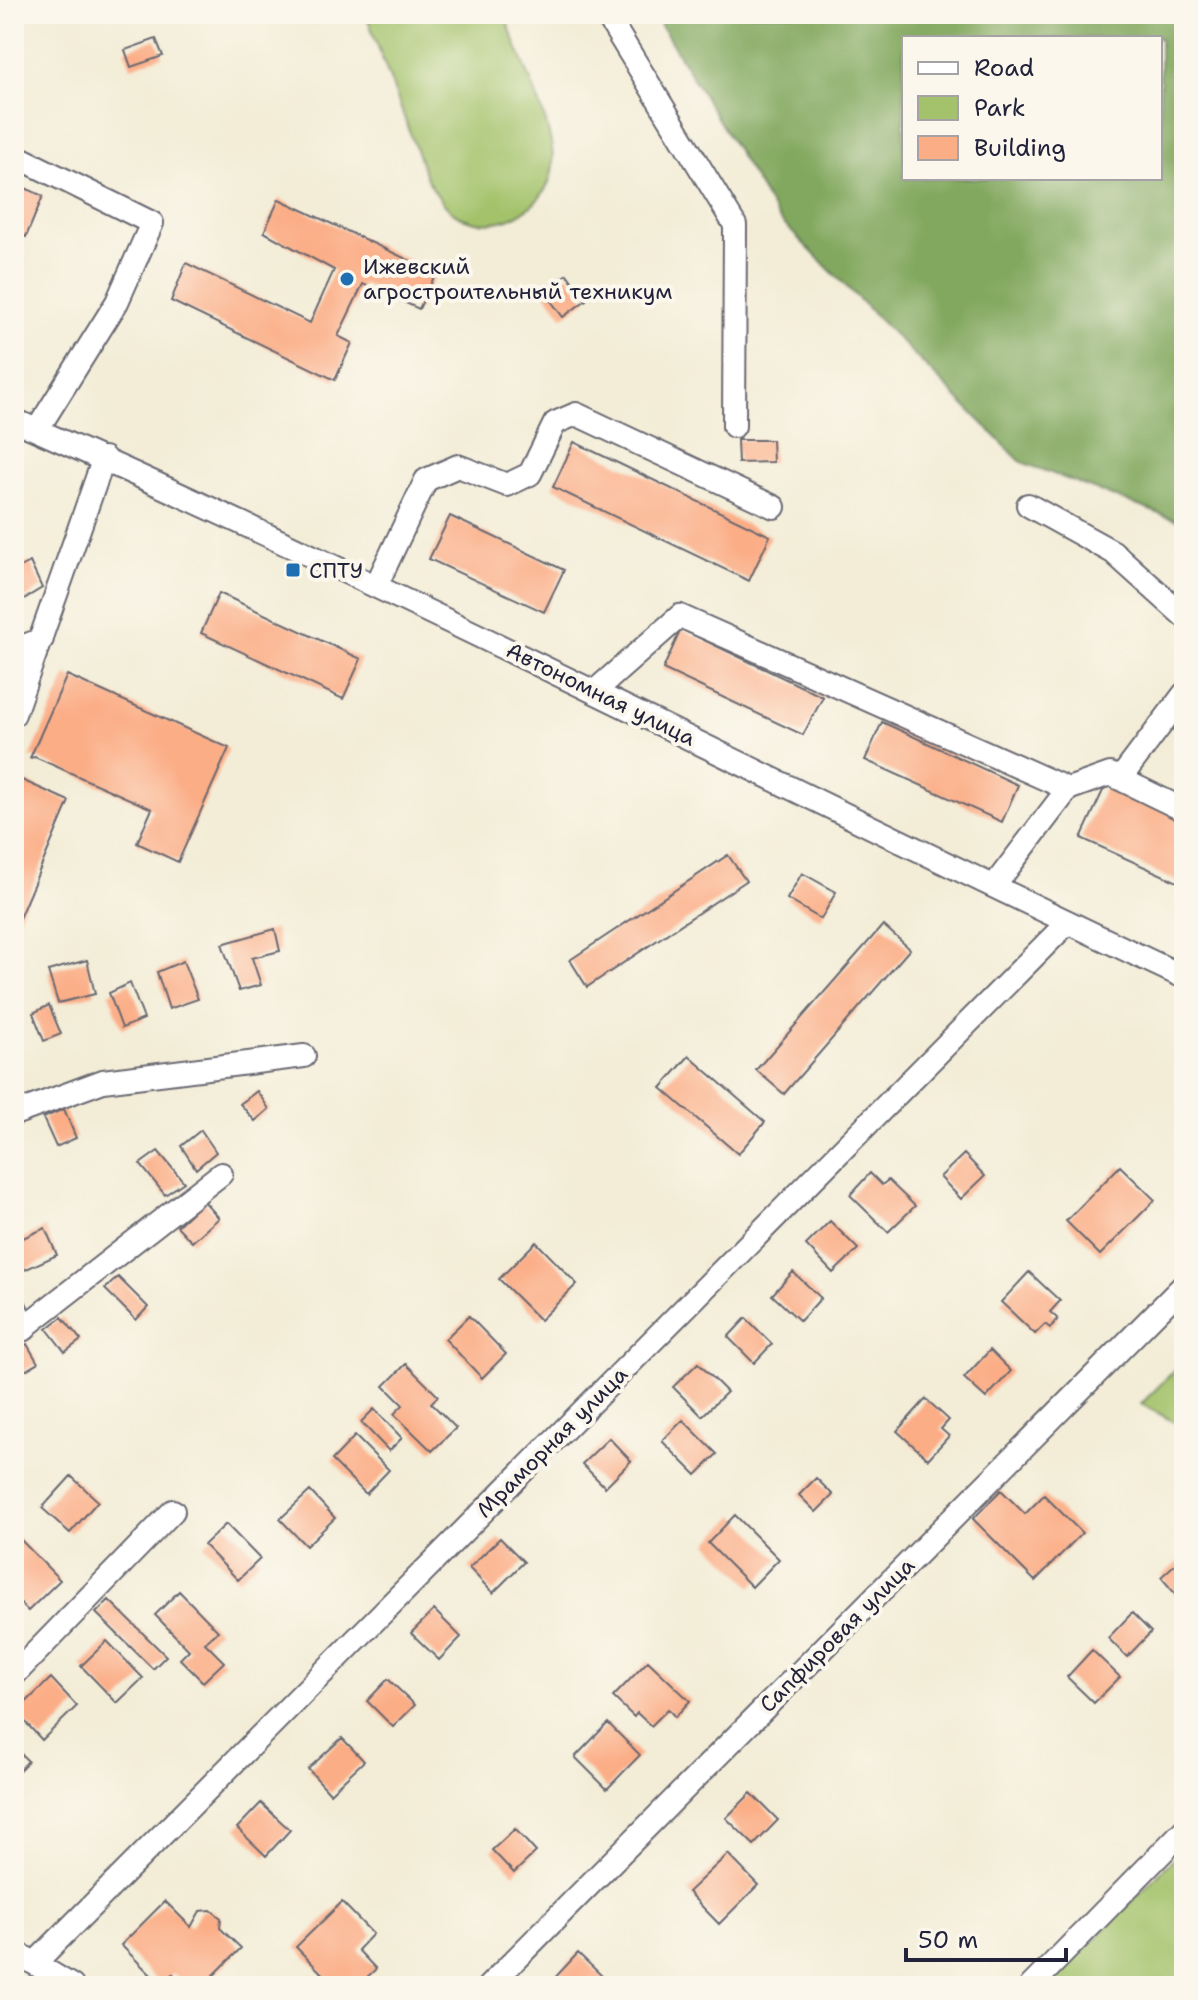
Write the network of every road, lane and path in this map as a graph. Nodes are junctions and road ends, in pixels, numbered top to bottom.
1 (606, 14) edge
2 (14, 155) edge
3 (14, 420) edge
4 (734, 426) dead end
5 (37, 430) junction
6 (104, 458) junction
7 (1028, 505) dead end
8 (774, 507) dead end
9 (376, 586) junction
10 (1184, 616) edge
11 (42, 639) junction
12 (14, 650) edge
13 (595, 691) junction
14 (1184, 694) edge
15 (14, 714) edge
16 (1120, 779) junction
17 (1068, 789) junction
18 (1184, 810) edge
19 (994, 886) junction
20 (1068, 922) junction
21 (1184, 977) edge
22 (304, 1056) dead end
23 (14, 1114) edge
24 (221, 1174) dead end
25 (1184, 1285) edge
26 (14, 1305) edge
27 (20, 1332) edge
28 (173, 1511) dead end
29 (14, 1675) edge
30 (1184, 1830) edge
31 (14, 1951) edge
32 (36, 1962) junction
33 (72, 1986) edge
34 (489, 1986) edge
35 (1031, 1986) edge

1 - 4 street
2 - 5 street
3 - 5 street, Автономная улица
5 - 6 street, Автономная улица
6 - 9 street, Автономная улица
6 - 11 street
7 - 10 street
8 - 9 street
9 - 13 street, Автономная улица
11 - 12 street
11 - 15 street
13 - 17 street
13 - 19 street, Автономная улица
14 - 16 street
16 - 17 street
16 - 18 street
17 - 19 street
19 - 20 street, Автономная улица
20 - 21 street, Автономная улица
20 - 32 street, Мраморная улица
22 - 23 street
24 - 27 street
25 - 34 street, Сапфировая улица
26 - 27 street
28 - 29 street
30 - 35 street
31 - 32 street
32 - 33 street

